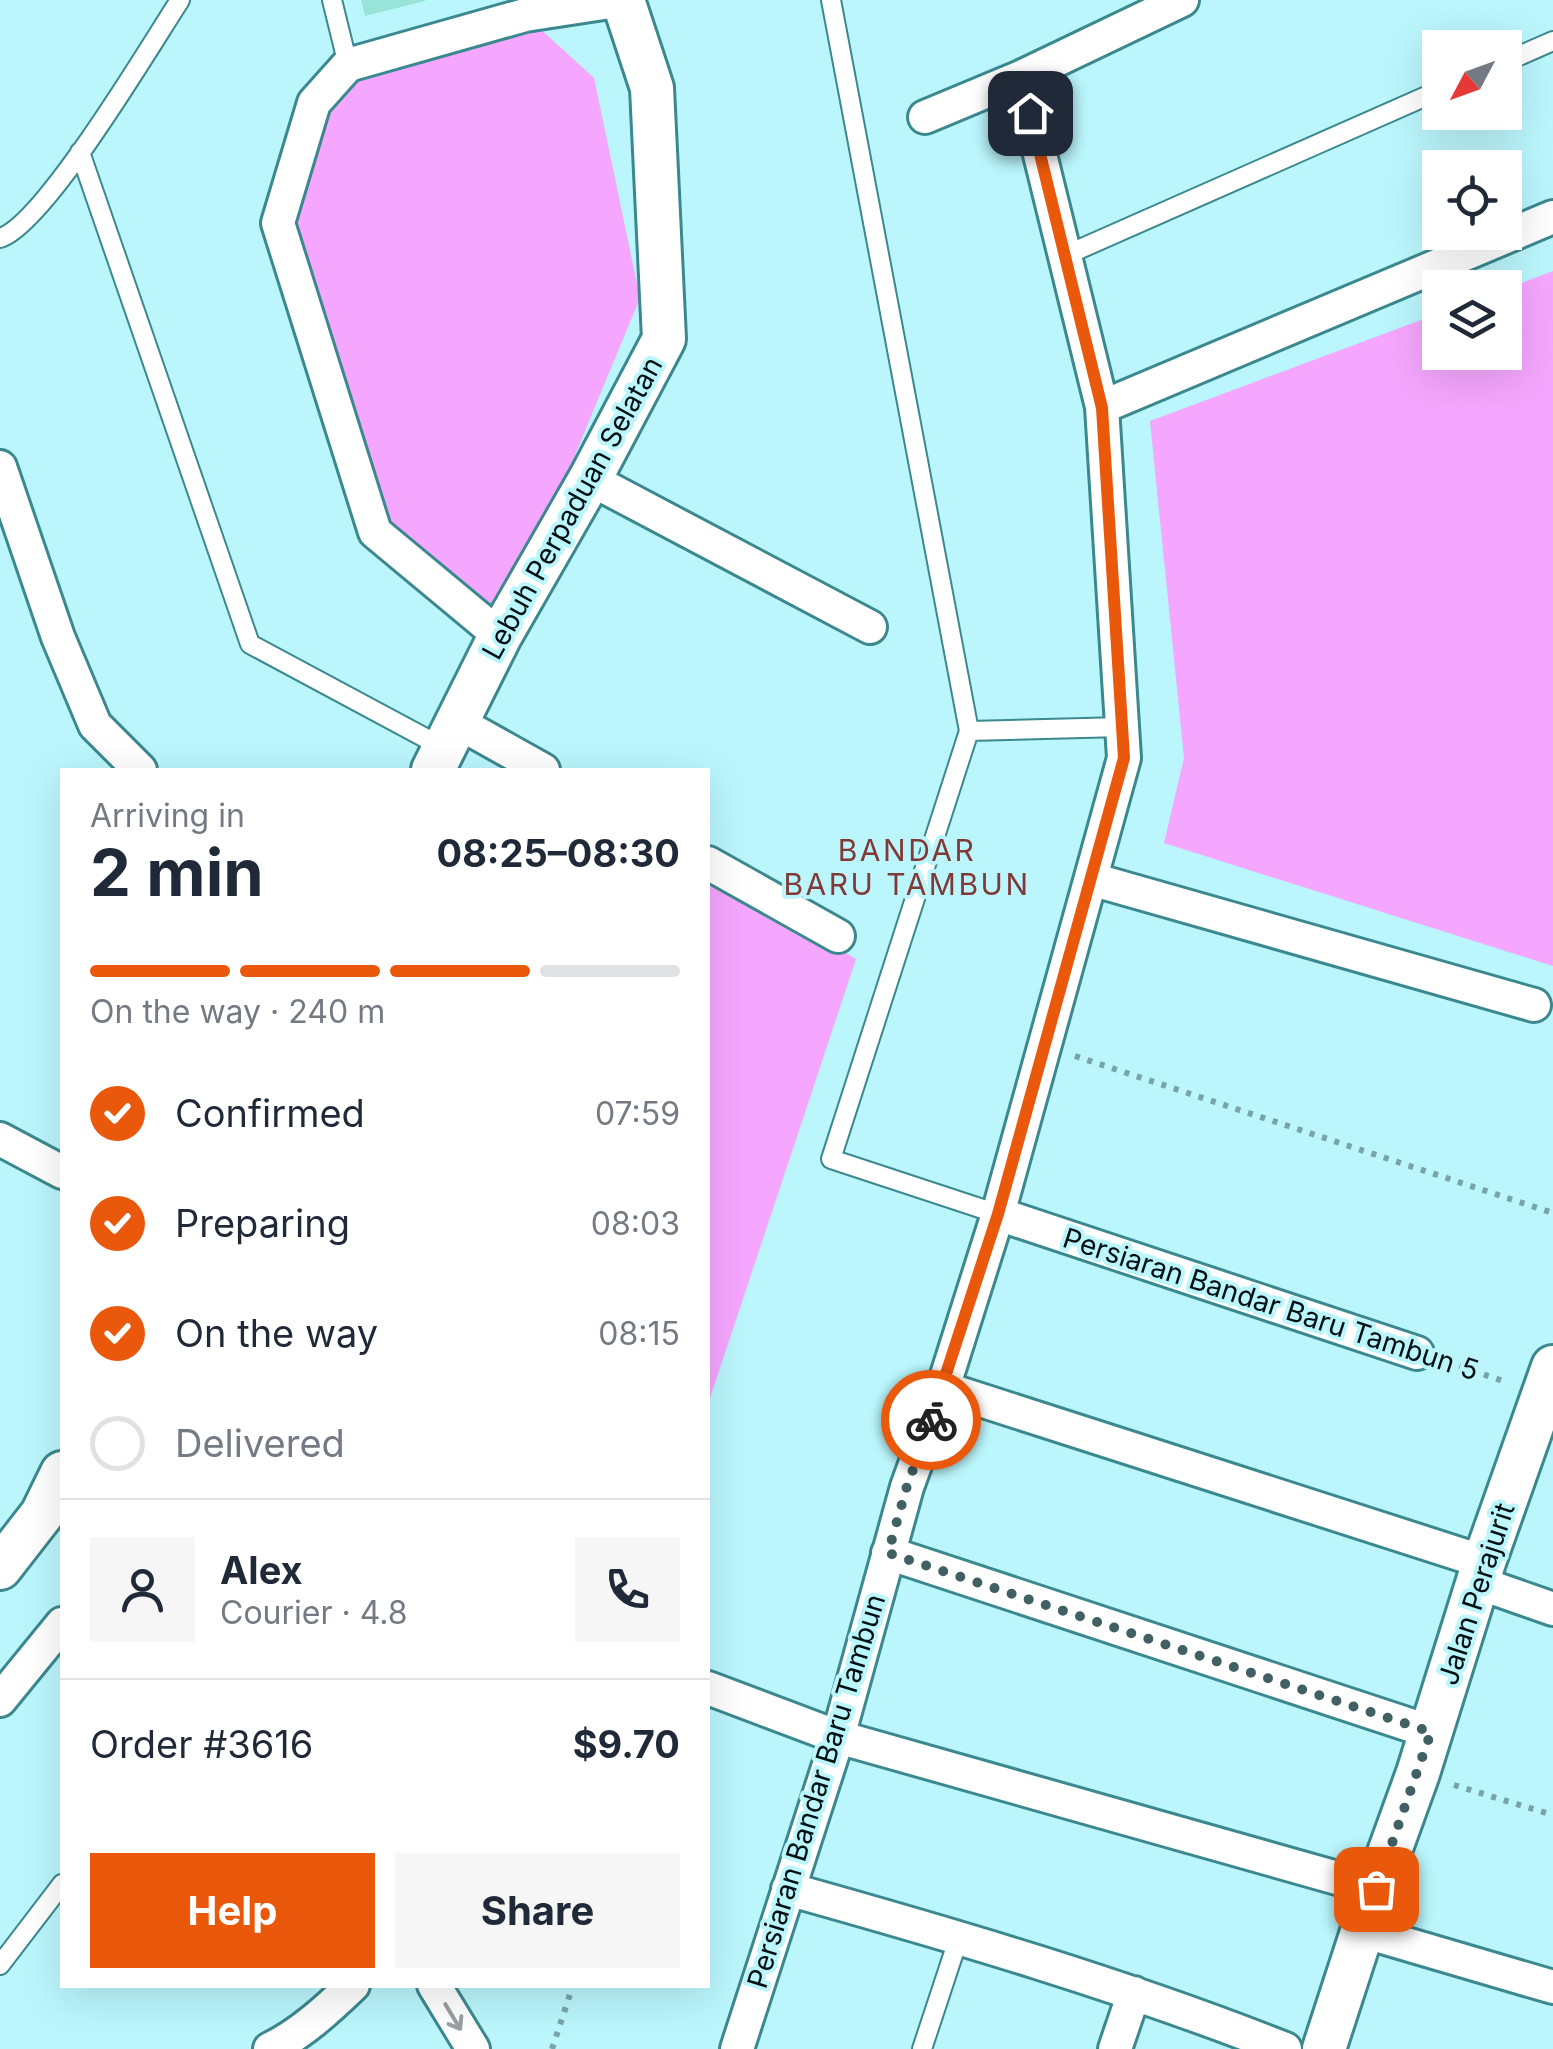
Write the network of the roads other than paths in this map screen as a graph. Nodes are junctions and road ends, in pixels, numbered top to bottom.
1 (180, 0) edge
2 (332, 0) edge
3 (623, 0) edge
4 (830, 0) edge
5 (1182, 0) edge
6 (523, 8) edge
7 (1553, 41) edge
8 (1522, 55) edge
9 (348, 64) junction
10 (1021, 77) junction
11 (1422, 98) edge
12 (925, 117) dead end
13 (80, 152) junction
14 (1553, 218) edge
15 (0, 238) edge
16 (1064, 256) junction
17 (1102, 408) junction
18 (0, 467) edge
19 (590, 479) junction
20 (870, 627) dead end
21 (500, 636) junction
22 (1122, 727) junction
23 (969, 730) junction
24 (446, 747) edge
25 (138, 768) edge
26 (535, 768) edge
27 (710, 863) edge
28 (1091, 879) junction
29 (838, 936) dead end
30 (1534, 1005) dead end
31 (0, 1139) edge
32 (60, 1171) edge
33 (998, 1214) junction
34 (1417, 1353) road end
35 (1549, 1381) edge
36 (943, 1388) junction
37 (60, 1483) edge
38 (52, 1519) edge
39 (888, 1553) junction
40 (0, 1568) edge
41 (1481, 1572) junction
42 (1553, 1609) edge
43 (60, 1626) edge
44 (710, 1689) edge
45 (0, 1700) edge
46 (1431, 1732) junction
47 (838, 1737) junction
48 (60, 1887) edge
49 (788, 1889) junction
50 (1376, 1889) junction
51 (1362, 1931) junction
52 (959, 1937) junction
53 (0, 1964) edge
54 (1553, 1987) edge
55 (349, 1988) edge
56 (436, 1988) edge
57 (1134, 1993) junction
58 (270, 2049) edge
59 (473, 2049) edge
60 (737, 2049) edge
61 (922, 2049) edge
62 (1115, 2049) edge
63 (1285, 2049) edge
64 (1324, 2049) edge

1 - 13 lane
2 - 9 lane
3 - 6 street
3 - 19 street, Lebuh Perpaduan Selatan
4 - 23 lane
5 - 10 street
6 - 9 street
7 - 8 lane
9 - 21 street
10 - 12 street
10 - 16 street, Persiaran Bandar Baru Tambun
11 - 16 lane
13 - 15 lane
13 - 24 lane
14 - 17 street
16 - 17 street, Persiaran Bandar Baru Tambun
17 - 22 street, Persiaran Bandar Baru Tambun
18 - 25 street
19 - 20 street
19 - 21 street, Lebuh Perpaduan Selatan
21 - 24 street, Lebuh Perpaduan Selatan
22 - 23 lane
22 - 28 street, Persiaran Bandar Baru Tambun
23 - 33 lane
24 - 26 street
27 - 29 street
28 - 30 street
28 - 33 street, Persiaran Bandar Baru Tambun
31 - 32 street
33 - 34 street, Persiaran Bandar Baru Tambun 5
33 - 36 street, Persiaran Bandar Baru Tambun
35 - 41 street, Jalan Perajurit
36 - 39 street, Persiaran Bandar Baru Tambun
36 - 41 street
37 - 38 street
38 - 40 street
39 - 46 street
39 - 47 street, Persiaran Bandar Baru Tambun
41 - 42 street
41 - 46 street, Jalan Perajurit
43 - 45 street
44 - 47 street
46 - 50 street, Jalan Perajurit
47 - 49 street, Persiaran Bandar Baru Tambun
47 - 50 street
48 - 53 lane
49 - 52 street
49 - 60 street, Persiaran Bandar Baru Tambun
50 - 51 street, Jalan Perajurit
51 - 54 street
51 - 64 street, Jalan Perajurit
52 - 57 street
52 - 61 lane
55 - 58 street
56 -> 59 street
57 - 62 street
57 - 63 street

